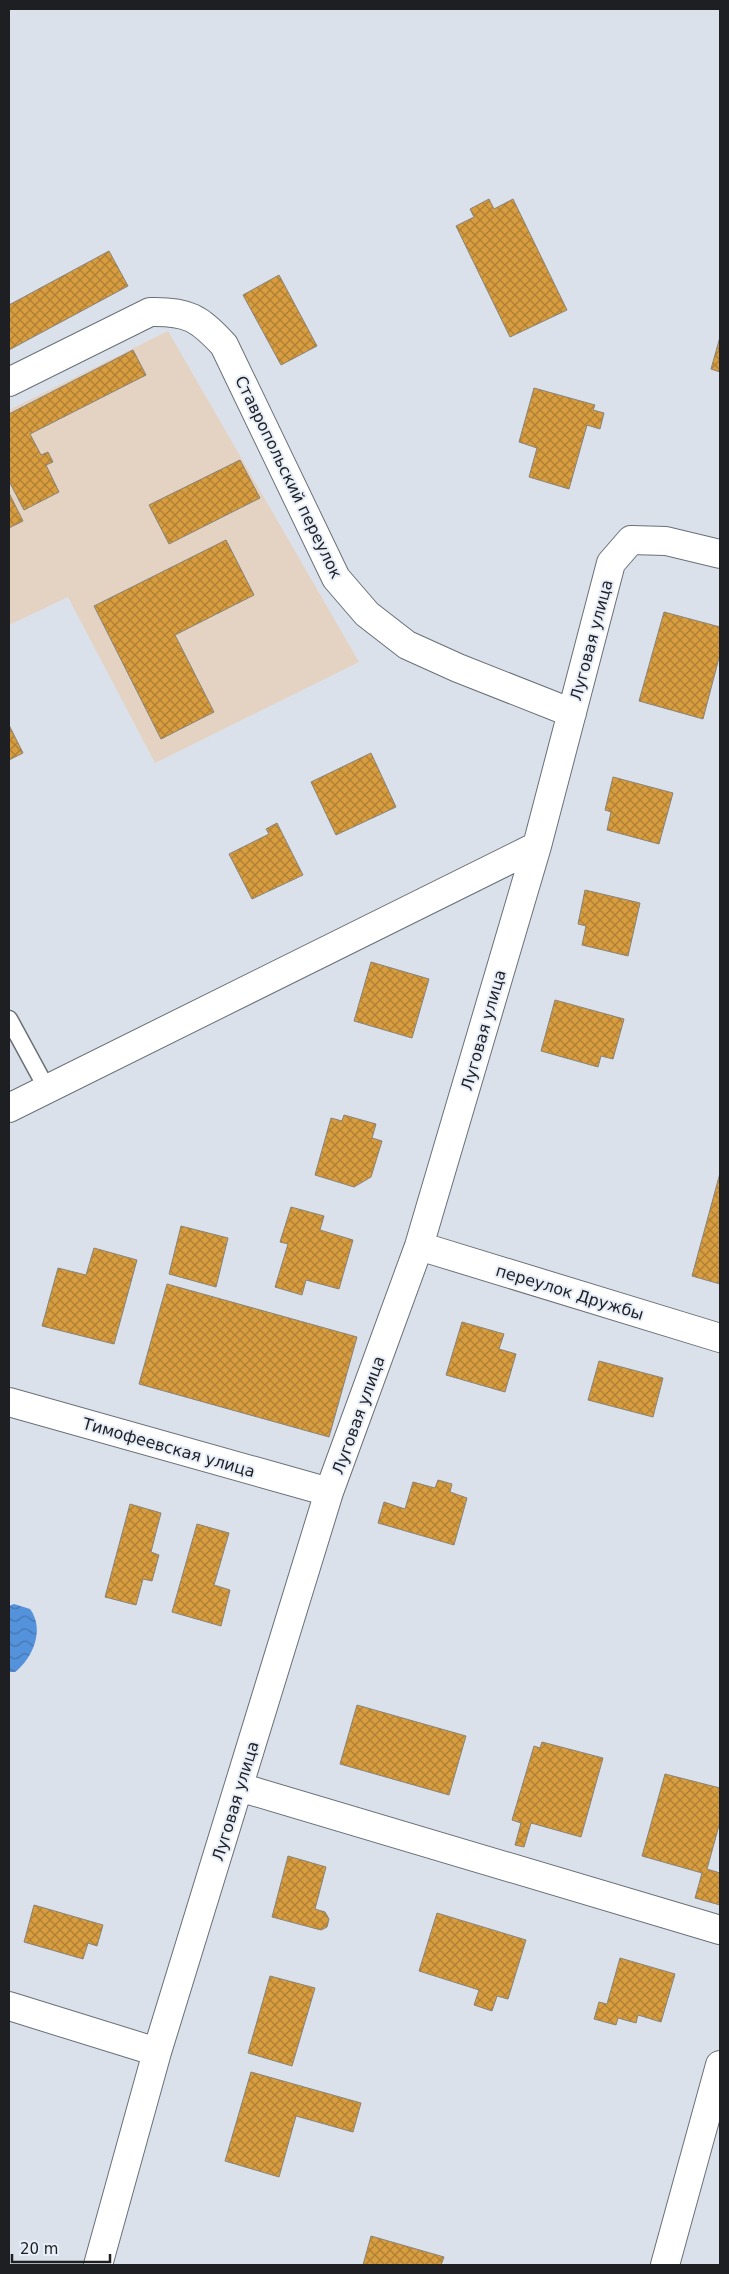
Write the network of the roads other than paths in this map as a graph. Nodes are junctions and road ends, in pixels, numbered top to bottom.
1 (9, 382) edge
2 (720, 554) edge
3 (572, 713) junction
4 (537, 846) junction
5 (9, 1019) edge
6 (47, 1089) junction
7 (9, 1108) edge
8 (419, 1246) junction
9 (720, 1338) edge
10 (9, 1402) edge
11 (329, 1492) junction
12 (239, 1787) junction
13 (720, 1930) edge
14 (9, 2006) edge
15 (157, 2052) junction
16 (720, 2065) edge
17 (715, 2106) edge
18 (98, 2265) edge
19 (665, 2265) edge

1 - 3 street, Ставропольский переулок
2 - 3 street, Луговая улица
3 - 4 street, Луговая улица
4 - 6 street
4 - 8 street, Луговая улица
5 - 6 lane
6 - 7 street
8 - 9 street, переулок Дружбы
8 - 11 street, Луговая улица
10 - 11 street, Тимофеевская улица
11 - 12 street, Луговая улица
12 - 13 street
12 - 15 street, Луговая улица
14 - 15 street
15 - 18 street, Луговая улица
16 - 17 street
17 - 19 street

